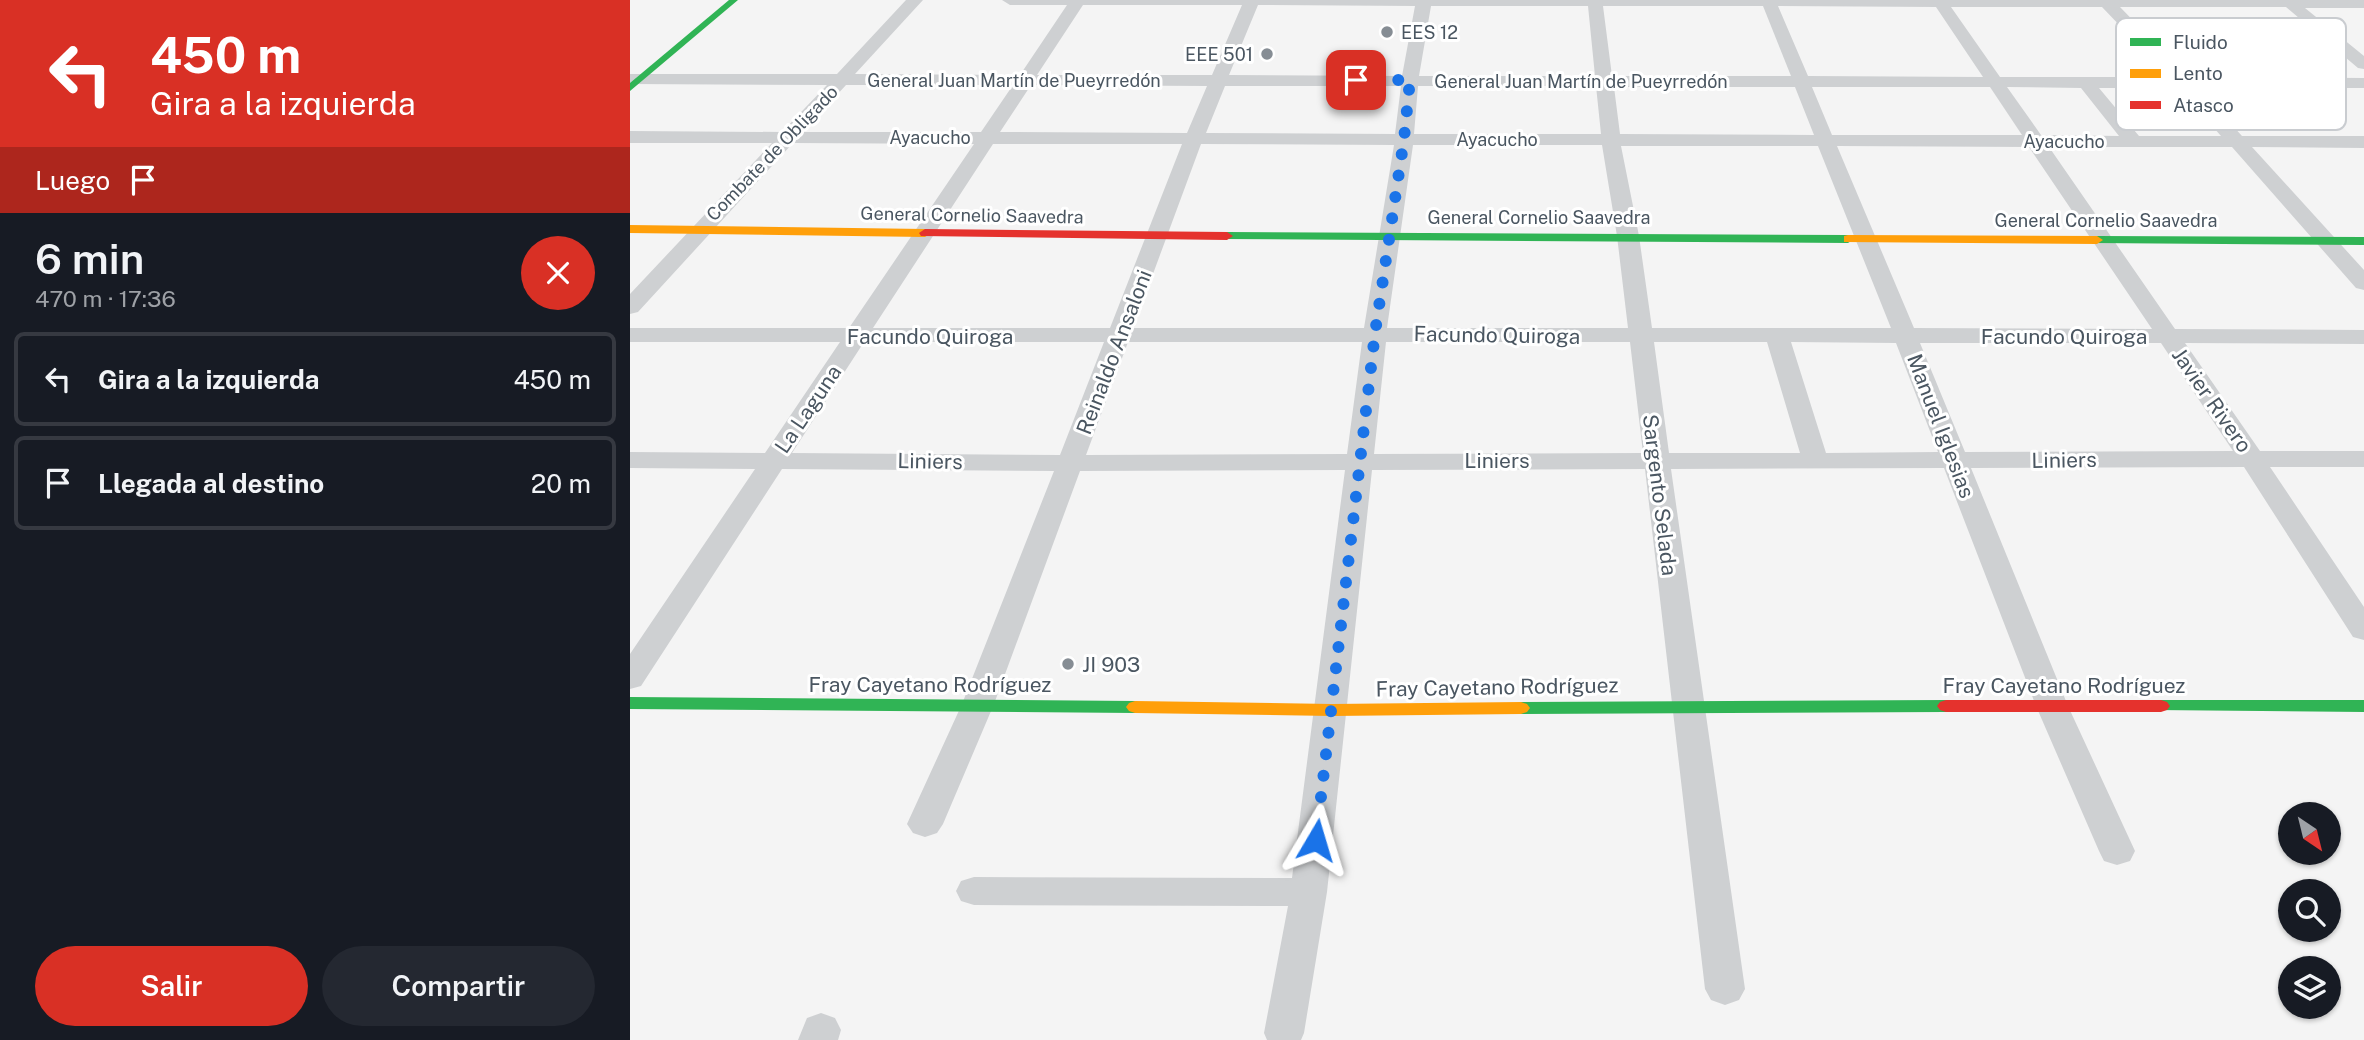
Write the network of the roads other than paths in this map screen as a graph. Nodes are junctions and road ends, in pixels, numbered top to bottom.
1 (728, 0) edge
2 (734, 0) edge
3 (740, 0) edge
4 (915, 0) edge
5 (1010, 0) edge
6 (1078, 0) edge
7 (1251, 0) edge
8 (1424, 1) edge
9 (1595, 1) edge
10 (1768, 1) edge
11 (1940, 1) edge
12 (2105, 1) edge
13 (2287, 1) edge
14 (2364, 3) edge
15 (2121, 18) edge
16 (2308, 18) edge
17 (2346, 49) edge
18 (2364, 64) edge
19 (843, 79) junction
20 (1028, 79) junction
21 (1410, 80) junction
22 (1220, 81) junction
23 (634, 82) edge
24 (1606, 82) junction
25 (1801, 83) junction
26 (2086, 83) junction
27 (2116, 83) edge
28 (2346, 83) edge
29 (2364, 83) edge
30 (1995, 84) junction
31 (2116, 120) edge
32 (2124, 130) edge
33 (2224, 130) edge
34 (789, 136) junction
35 (989, 136) junction
36 (1195, 136) junction
37 (630, 137) edge
38 (1404, 139) junction
39 (1611, 140) junction
40 (1824, 141) junction
41 (2034, 141) junction
42 (2133, 141) junction
43 (2234, 142) junction
44 (2364, 142) edge
45 (630, 229) edge
46 (699, 230) junction
47 (924, 234) junction
48 (1159, 236) junction
49 (1389, 236) junction
50 (1628, 236) junction
51 (1865, 239) junction
52 (2101, 240) junction
53 (2325, 240) junction
54 (2364, 241) edge
55 (2364, 283) edge
56 (630, 307) edge
57 (1375, 333) junction
58 (630, 335) edge
59 (857, 335) junction
60 (1905, 335) junction
61 (1639, 336) junction
62 (2167, 336) junction
63 (1120, 337) junction
64 (1777, 337) junction
65 (2364, 337) edge
66 (2253, 459) junction
67 (2364, 459) edge
68 (630, 460) edge
69 (774, 460) junction
70 (1360, 460) junction
71 (1656, 460) junction
72 (1954, 461) junction
73 (1816, 462) junction
74 (1070, 463) junction
75 (2364, 630) edge
76 (630, 678) edge
77 (630, 703) edge
78 (978, 704) junction
79 (1688, 706) junction
80 (2052, 706) junction
81 (2364, 706) edge
82 (1332, 710) junction
83 (925, 824) dead end
84 (2117, 851) dead end
85 (974, 891) dead end
86 (1310, 892) junction
87 (1725, 989) dead end
88 (1284, 1033) dead end

1 - 2 street
2 - 3 street
2 - 23 street
4 - 19 street, Combate de Obligado
5 - 6 street
6 - 7 street
6 - 20 street, La Laguna
7 - 8 street
7 - 22 street, Reinaldo Ansaloni
8 - 9 street
8 - 21 street
9 - 10 street
9 - 24 street, Sargento Selada
10 - 11 street
10 - 25 street, Manuel Iglesias
11 - 12 street
11 - 30 street, Javier Rivero
12 - 13 street
12 - 15 street
13 - 14 street
13 - 16 street
17 - 18 street
19 - 20 street, General Juan Martín de Pueyrredón
19 - 23 street, General Juan Martín de Pueyrredón
19 - 34 street, Combate de Obligado
20 - 22 street, General Juan Martín de Pueyrredón
20 - 35 street, La Laguna
21 - 22 street, General Juan Martín de Pueyrredón
21 - 24 street, General Juan Martín de Pueyrredón
21 - 38 street
22 - 36 street, Reinaldo Ansaloni
24 - 25 street, General Juan Martín de Pueyrredón
24 - 39 street, Sargento Selada
25 - 30 street, General Juan Martín de Pueyrredón
25 - 40 street, Manuel Iglesias
26 - 27 street, General Juan Martín de Pueyrredón
26 - 30 street, General Juan Martín de Pueyrredón
26 - 31 street
28 - 29 street, General Juan Martín de Pueyrredón
30 - 41 street, Javier Rivero
32 - 42 street
33 - 43 street
34 - 35 street, Ayacucho
34 - 37 street, Ayacucho
34 - 46 street, Combate de Obligado
35 - 36 street, Ayacucho
35 - 47 street, La Laguna
36 - 38 street, Ayacucho
36 - 48 street, Reinaldo Ansaloni
38 - 39 street, Ayacucho
38 - 49 street
39 - 40 street, Ayacucho
39 - 50 street, Sargento Selada
40 - 41 street, Ayacucho
40 - 51 street, Manuel Iglesias
41 - 42 street, Ayacucho
41 - 52 street, Javier Rivero
42 - 43 street, Ayacucho
43 - 44 street, Ayacucho
43 - 53 street
45 - 46 street, General Cornelio Saavedra
46 - 47 street, General Cornelio Saavedra
46 - 56 street, Combate de Obligado
47 - 48 street, General Cornelio Saavedra
47 - 59 street, La Laguna
48 - 49 street, General Cornelio Saavedra
48 - 63 street, Reinaldo Ansaloni
49 - 50 street, General Cornelio Saavedra
49 - 57 street
50 - 51 street, General Cornelio Saavedra
50 - 61 street, Sargento Selada
51 - 52 street, General Cornelio Saavedra
51 - 60 street, Manuel Iglesias
52 - 53 street, General Cornelio Saavedra
52 - 62 street, Javier Rivero
53 - 54 street, General Cornelio Saavedra
53 - 55 street
57 - 61 street, Facundo Quiroga
57 - 63 street, Facundo Quiroga
57 - 70 street
58 - 59 street, Facundo Quiroga
59 - 63 street, Facundo Quiroga
59 - 69 street, La Laguna
60 - 62 street, Facundo Quiroga
60 - 64 street, Facundo Quiroga
60 - 72 street, Manuel Iglesias
61 - 64 street, Facundo Quiroga
61 - 71 street, Sargento Selada
62 - 65 street, Facundo Quiroga
62 - 66 street, Javier Rivero
63 - 74 street, Reinaldo Ansaloni
64 - 73 street
66 - 67 street, Liniers
66 - 72 street, Liniers
66 - 75 street, Javier Rivero
68 - 69 street, Liniers
69 - 74 street, Liniers
69 - 76 street, La Laguna
70 - 71 street, Liniers
70 - 74 street, Liniers
70 - 82 street
71 - 73 street, Liniers
71 - 79 street, Sargento Selada
72 - 73 street, Liniers
72 - 80 street, Manuel Iglesias
74 - 78 street, Reinaldo Ansaloni
77 - 78 street, Fray Cayetano Rodríguez
78 - 82 street, Fray Cayetano Rodríguez
78 - 83 street, Reinaldo Ansaloni
79 - 80 street, Fray Cayetano Rodríguez
79 - 82 street, Fray Cayetano Rodríguez
79 - 87 street, Sargento Selada
80 - 81 street, Fray Cayetano Rodríguez
80 - 84 street, Manuel Iglesias
82 - 86 street
85 - 86 street
86 - 88 street

